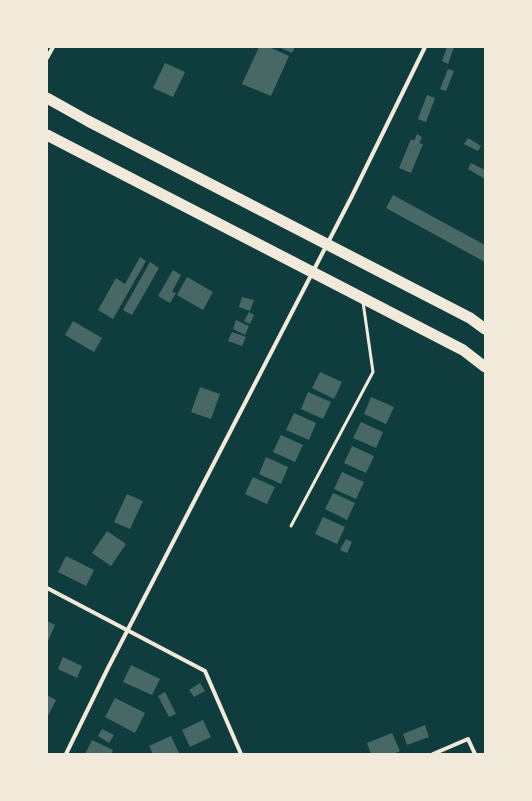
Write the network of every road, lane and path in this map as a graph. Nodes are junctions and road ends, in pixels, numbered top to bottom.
1 (52, 47) edge
2 (425, 47) edge
3 (47, 58) edge
4 (47, 98) edge
5 (47, 135) edge
6 (362, 298) junction
7 (470, 318) junction
8 (485, 321) edge
9 (485, 329) edge
10 (485, 367) edge
11 (291, 526) dead end
12 (47, 588) edge
13 (128, 631) junction
14 (66, 754) edge
15 (241, 754) edge
16 (433, 754) edge
17 (475, 754) edge

1 - 3 street
2 - 13 street
4 - 7 highway
5 - 6 highway
6 - 10 highway
6 - 11 lane
7 - 8 street
7 - 9 highway
12 - 13 street
13 - 14 street
13 - 15 street
16 - 17 street

